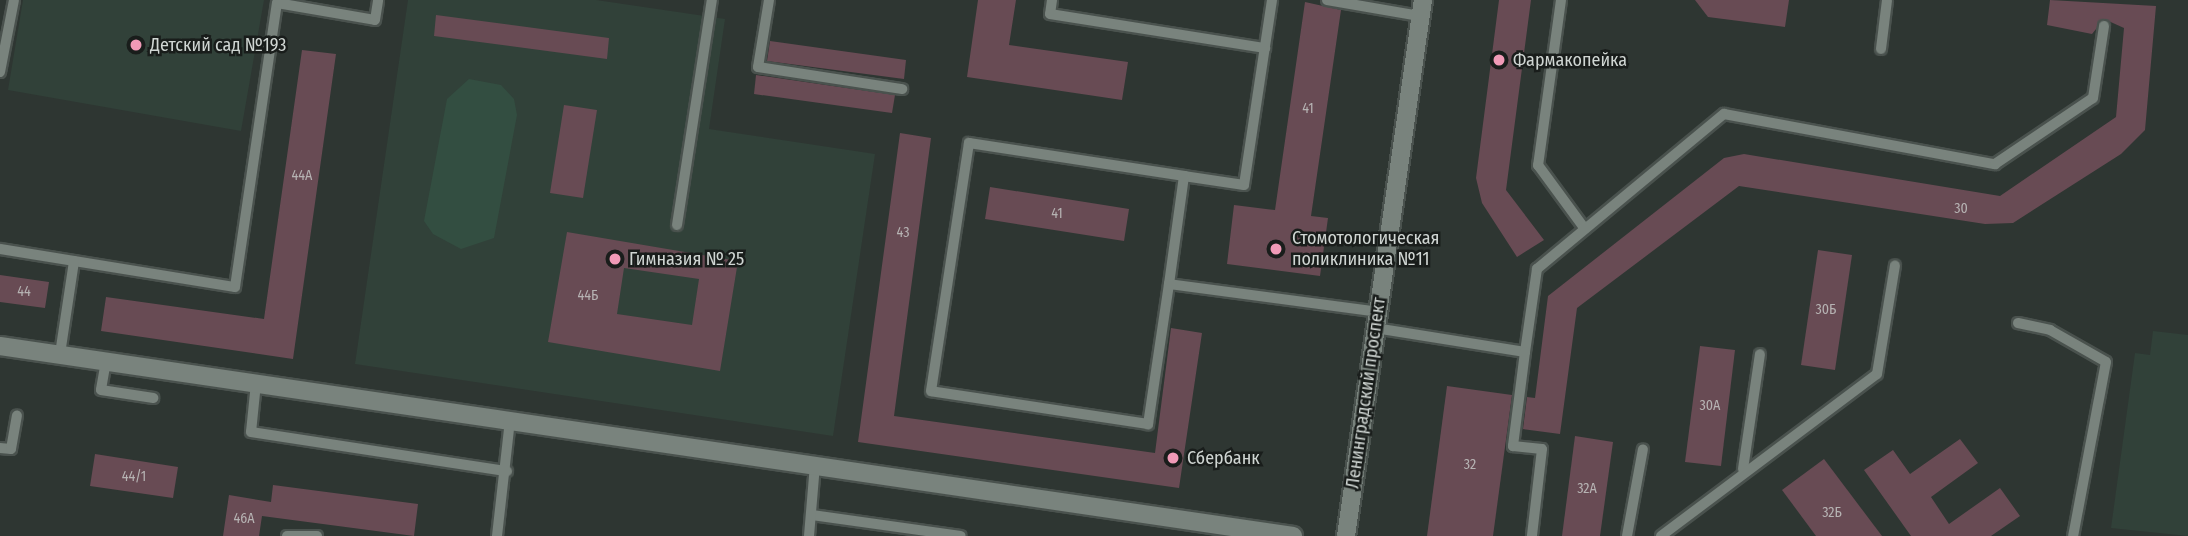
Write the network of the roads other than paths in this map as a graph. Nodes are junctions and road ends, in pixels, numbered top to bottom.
1 (14, 0) edge
2 (378, 0) edge
3 (712, 0) edge
4 (769, 0) edge
5 (1052, 0) edge
6 (1272, 0) edge
7 (1327, 0) edge
8 (1561, 0) edge
9 (1887, 0) edge
10 (1422, 8) edge
11 (2104, 26) dead end
12 (1265, 48) junction
13 (1881, 49) dead end
14 (0, 72) edge
15 (902, 89) dead end
16 (1184, 176) junction
17 (677, 225) dead end
18 (1585, 229) junction
19 (0, 249) edge
20 (74, 261) junction
21 (1895, 265) dead end
22 (1170, 284) junction
23 (1377, 320) junction
24 (2018, 323) dead end
25 (0, 345) edge
26 (1525, 352) junction
27 (60, 354) junction
28 (1760, 354) dead end
29 (106, 361) junction
30 (256, 383) junction
31 (153, 398) dead end
32 (16, 416) dead end
33 (510, 421) junction
34 (0, 448) edge
35 (1643, 449) dead end
36 (815, 466) junction
37 (1743, 469) junction
38 (507, 471) junction
39 (812, 515) junction
40 (1193, 529) edge
41 (288, 536) edge
42 (317, 536) edge
43 (497, 536) edge
44 (809, 536) edge
45 (961, 536) edge
46 (1293, 536) edge
47 (1346, 536) edge
48 (1532, 536) edge
49 (1627, 536) edge
50 (1661, 536) edge
51 (2073, 536) edge

1 - 14 lane
2 - 20 lane
3 - 17 lane
4 - 15 lane
5 - 12 lane
6 - 12 lane
7 - 10 lane
8 - 18 lane
9 - 13 lane
10 - 23 street, Ленинградский проспект
11 - 18 lane
12 - 16 lane
16 - 22 lane
16 - 22 lane
18 - 26 lane
19 - 20 lane
20 - 27 lane
21 - 37 lane
22 - 23 lane
23 - 26 lane
23 - 47 street, Ленинградский проспект
24 - 51 lane
25 - 27 street
26 - 48 lane
27 - 29 street
28 - 37 lane
29 - 30 street
29 - 31 lane
30 - 33 street
30 - 38 lane
32 - 34 lane
33 - 36 street
33 - 38 lane
35 - 49 lane
36 - 39 lane
36 - 40 street
37 - 50 lane
38 - 43 lane
39 - 44 lane
39 - 45 lane
40 - 46 street
41 - 42 lane

